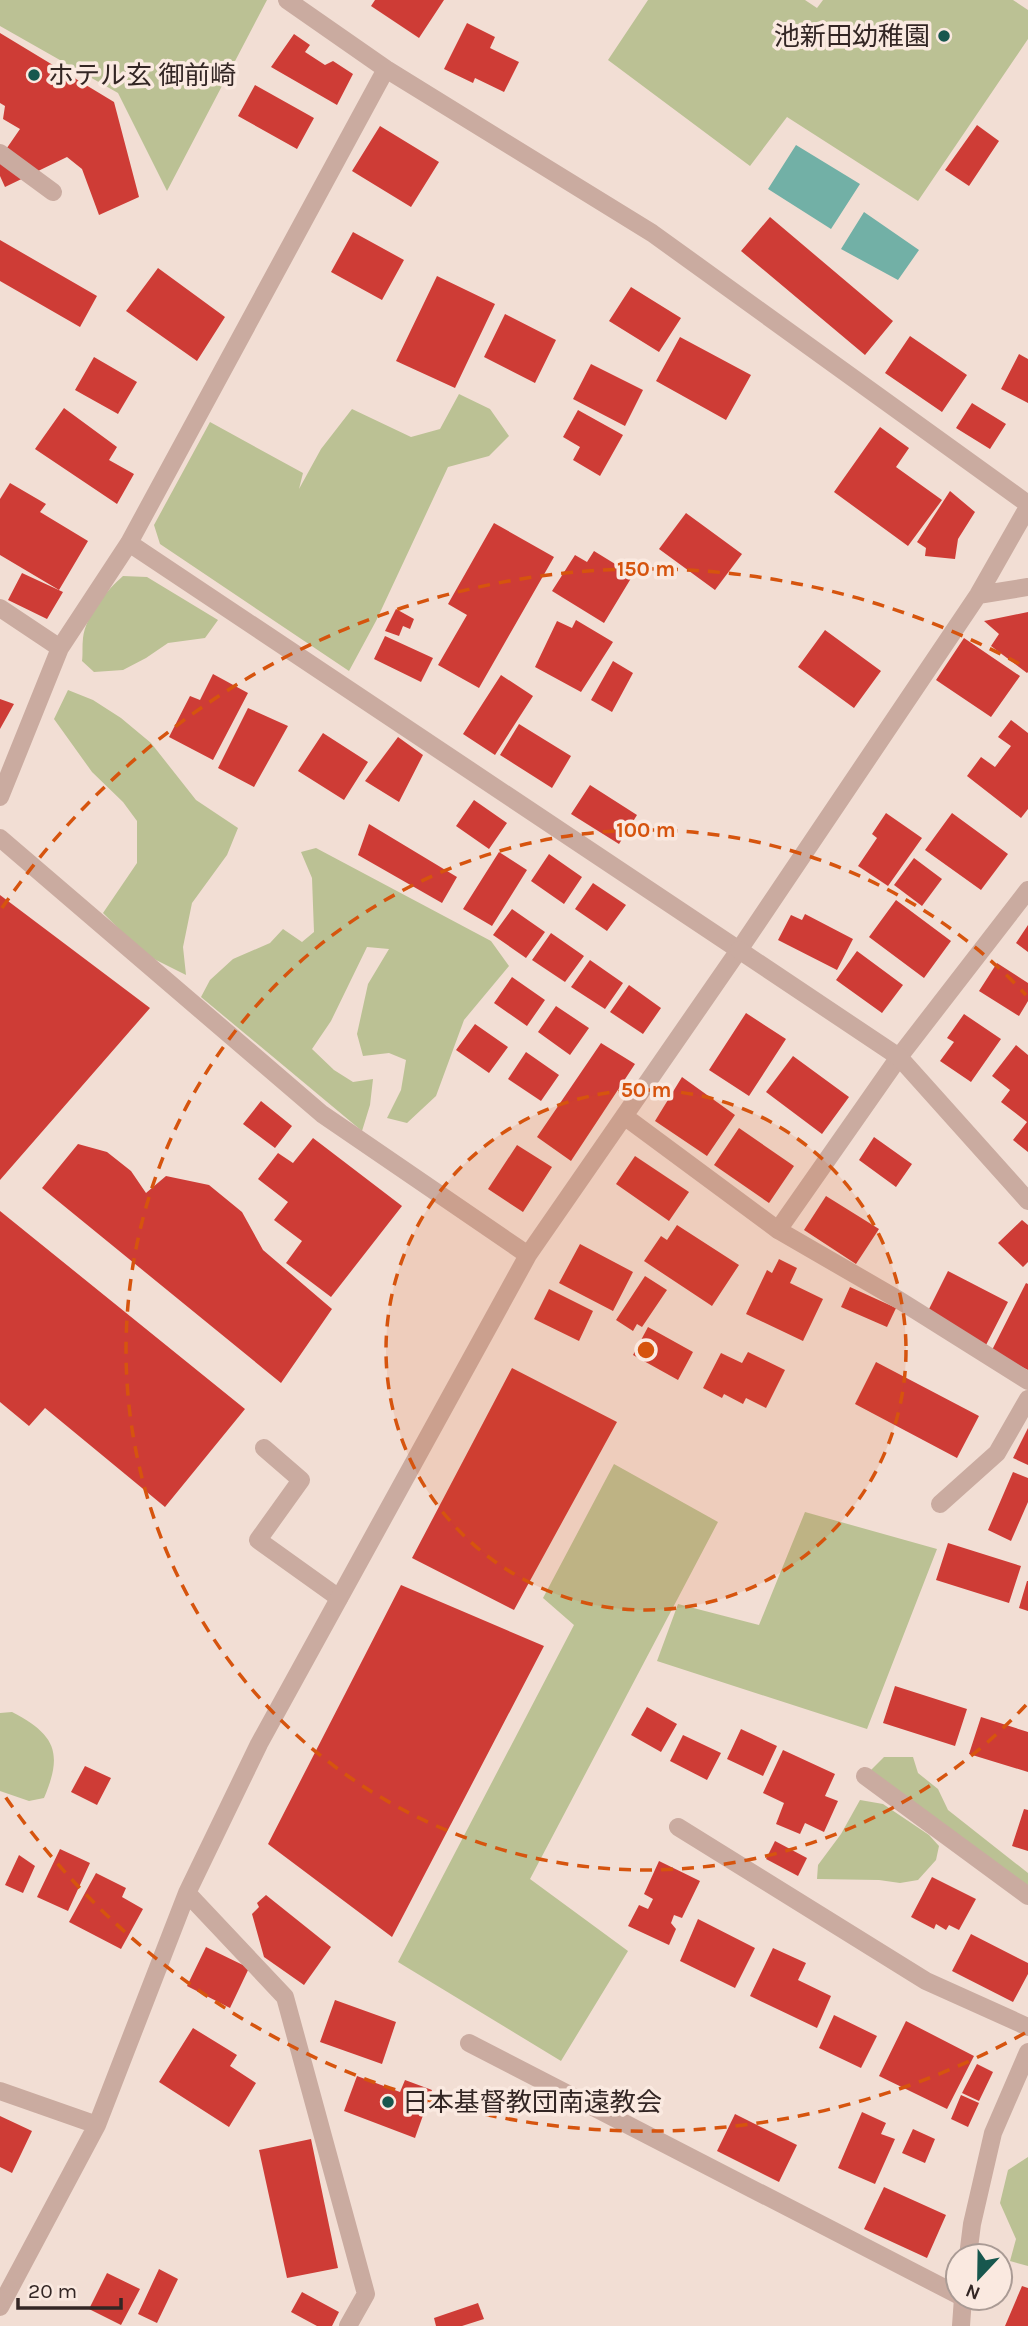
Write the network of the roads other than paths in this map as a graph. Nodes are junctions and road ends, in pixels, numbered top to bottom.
1 (287, 0) edge
2 (386, 69) junction
3 (0, 153) edge
4 (53, 192) dead end
5 (1028, 505) edge
6 (129, 543) junction
7 (1028, 587) edge
8 (978, 595) junction
9 (0, 608) edge
10 (60, 648) junction
11 (0, 797) edge
12 (0, 838) edge
13 (1028, 890) edge
14 (739, 950) junction
15 (899, 1057) junction
16 (624, 1116) junction
17 (1028, 1201) edge
18 (778, 1230) junction
19 (528, 1255) junction
20 (1028, 1381) edge
21 (1028, 1399) edge
22 (264, 1448) dead end
23 (940, 1504) dead end
24 (339, 1598) junction
25 (865, 1776) dead end
26 (678, 1827) dead end
27 (187, 1893) junction
28 (1028, 1896) edge
29 (1028, 2027) edge
30 (469, 2043) dead end
31 (1028, 2052) edge
32 (0, 2091) edge
33 (97, 2125) junction
34 (970, 2242) edge
35 (944, 2288) edge
36 (0, 2307) edge
37 (348, 2326) edge

1 - 2 street
2 - 5 street
2 - 6 street
3 - 4 street
5 - 8 street
6 - 10 street
6 - 14 street
7 - 8 street
8 - 14 street
9 - 10 street
10 - 11 street
12 - 19 street
13 - 15 street
14 - 15 street
14 - 16 street
15 - 17 street
15 - 18 street
16 - 18 street
16 - 19 street
18 - 20 street
19 - 24 street
21 - 23 street
22 - 24 street
24 - 27 street
25 - 28 street
26 - 29 street
27 - 33 street
27 - 37 street
30 - 35 street
31 - 34 street
32 - 33 street
33 - 36 street

